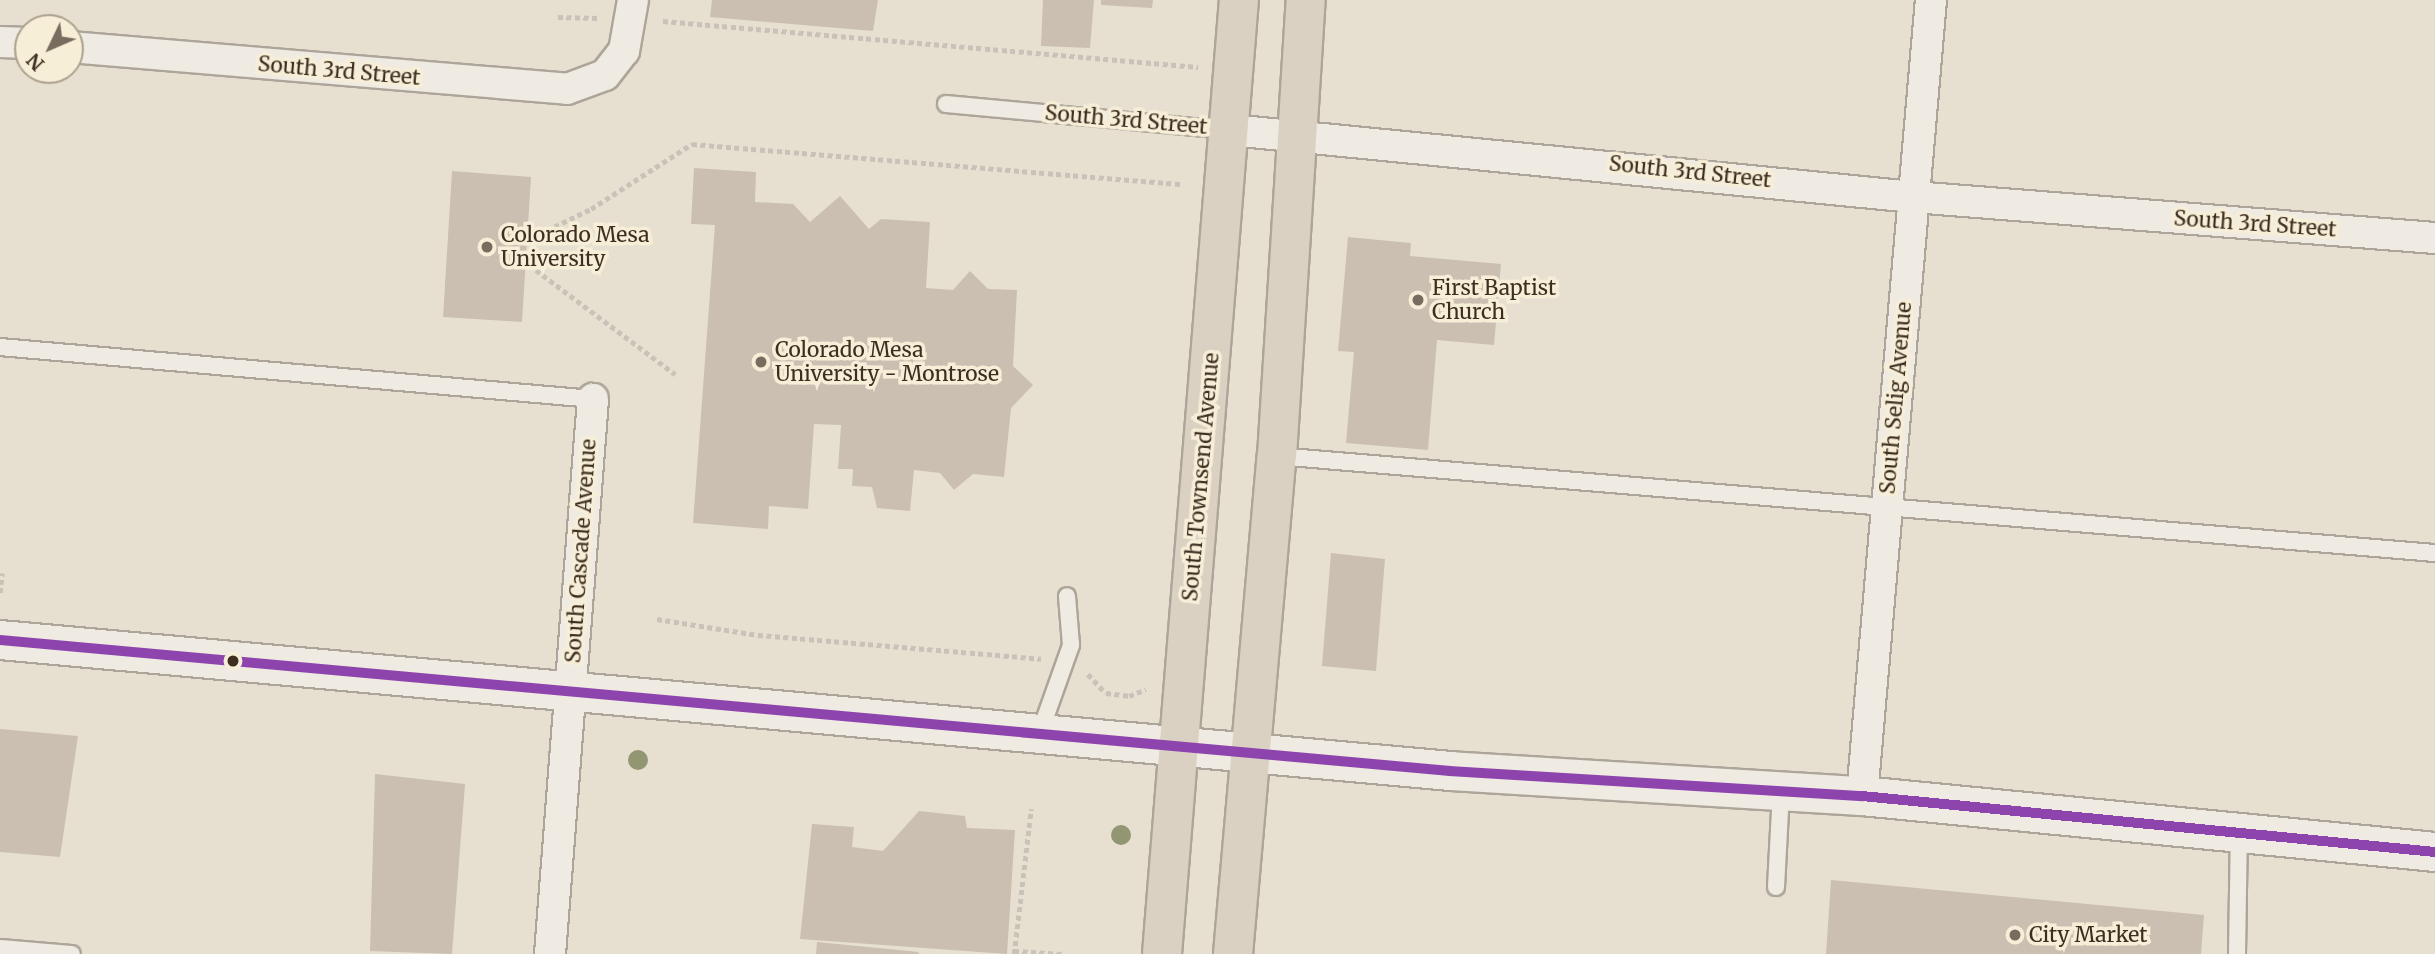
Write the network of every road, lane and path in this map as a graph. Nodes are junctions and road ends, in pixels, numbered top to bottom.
1 (1239, 0) edge
2 (1306, 0) edge
3 (1931, 0) edge
4 (632, 10) edge
5 (558, 17) dead end
6 (84, 48) edge
7 (1198, 67) dead end
8 (946, 104) dead end
9 (1231, 130) junction
10 (1298, 135) junction
11 (1182, 184) dead end
12 (1913, 197) junction
13 (539, 233) dead end
14 (2435, 238) edge
15 (536, 270) dead end
16 (0, 347) edge
17 (675, 374) dead end
18 (593, 399) joint
19 (1277, 456) junction
20 (1886, 506) junction
21 (2435, 553) edge
22 (2, 573) dead end
23 (0, 593) edge
24 (1067, 596) dead end
25 (657, 619) dead end
26 (0, 640) edge
27 (1067, 663) junction
28 (1147, 688) dead end
29 (570, 691) junction
30 (1039, 735) junction
31 (1178, 746) junction
32 (1250, 753) junction
33 (1781, 791) junction
34 (1862, 796) junction
35 (1031, 809) dead end
36 (2239, 832) junction
37 (2435, 852) edge
38 (1776, 887) dead end
39 (0, 948) edge
40 (1014, 952) edge
41 (72, 954) edge
42 (550, 954) edge
43 (1063, 954) edge
44 (1163, 954) edge
45 (1233, 954) edge
46 (2237, 954) edge

1 - 9 highway, South Townsend Avenue
2 - 10 highway
3 - 12 street, South Selig Avenue
4 - 5 path
4 - 6 street, South 3rd Street
4 - 7 path
8 - 9 lane, South 3rd Street
9 - 10 street, South 3rd Street
9 - 31 highway, South Townsend Avenue
10 - 12 street, South 3rd Street
10 - 19 highway
11 - 13 path
12 - 14 street, South 3rd Street
12 - 20 street, South Selig Avenue
15 - 17 path
16 - 18 lane
18 - 29 street, South Cascade Avenue
19 - 20 lane
19 - 32 highway
20 - 21 lane
20 - 34 street, South Selig Avenue
22 - 23 path
24 - 27 lane
25 - 27 path
26 - 29 street
27 - 28 path
27 - 30 lane
29 - 30 street
29 - 42 street, South Cascade Avenue
30 - 31 street
31 - 32 street
31 - 44 highway, South Townsend Avenue
32 - 33 street
32 - 45 highway
33 - 34 street
33 - 38 lane
34 - 36 street
35 - 40 path
36 - 37 street
36 - 46 lane
39 - 41 lane
40 - 43 path

